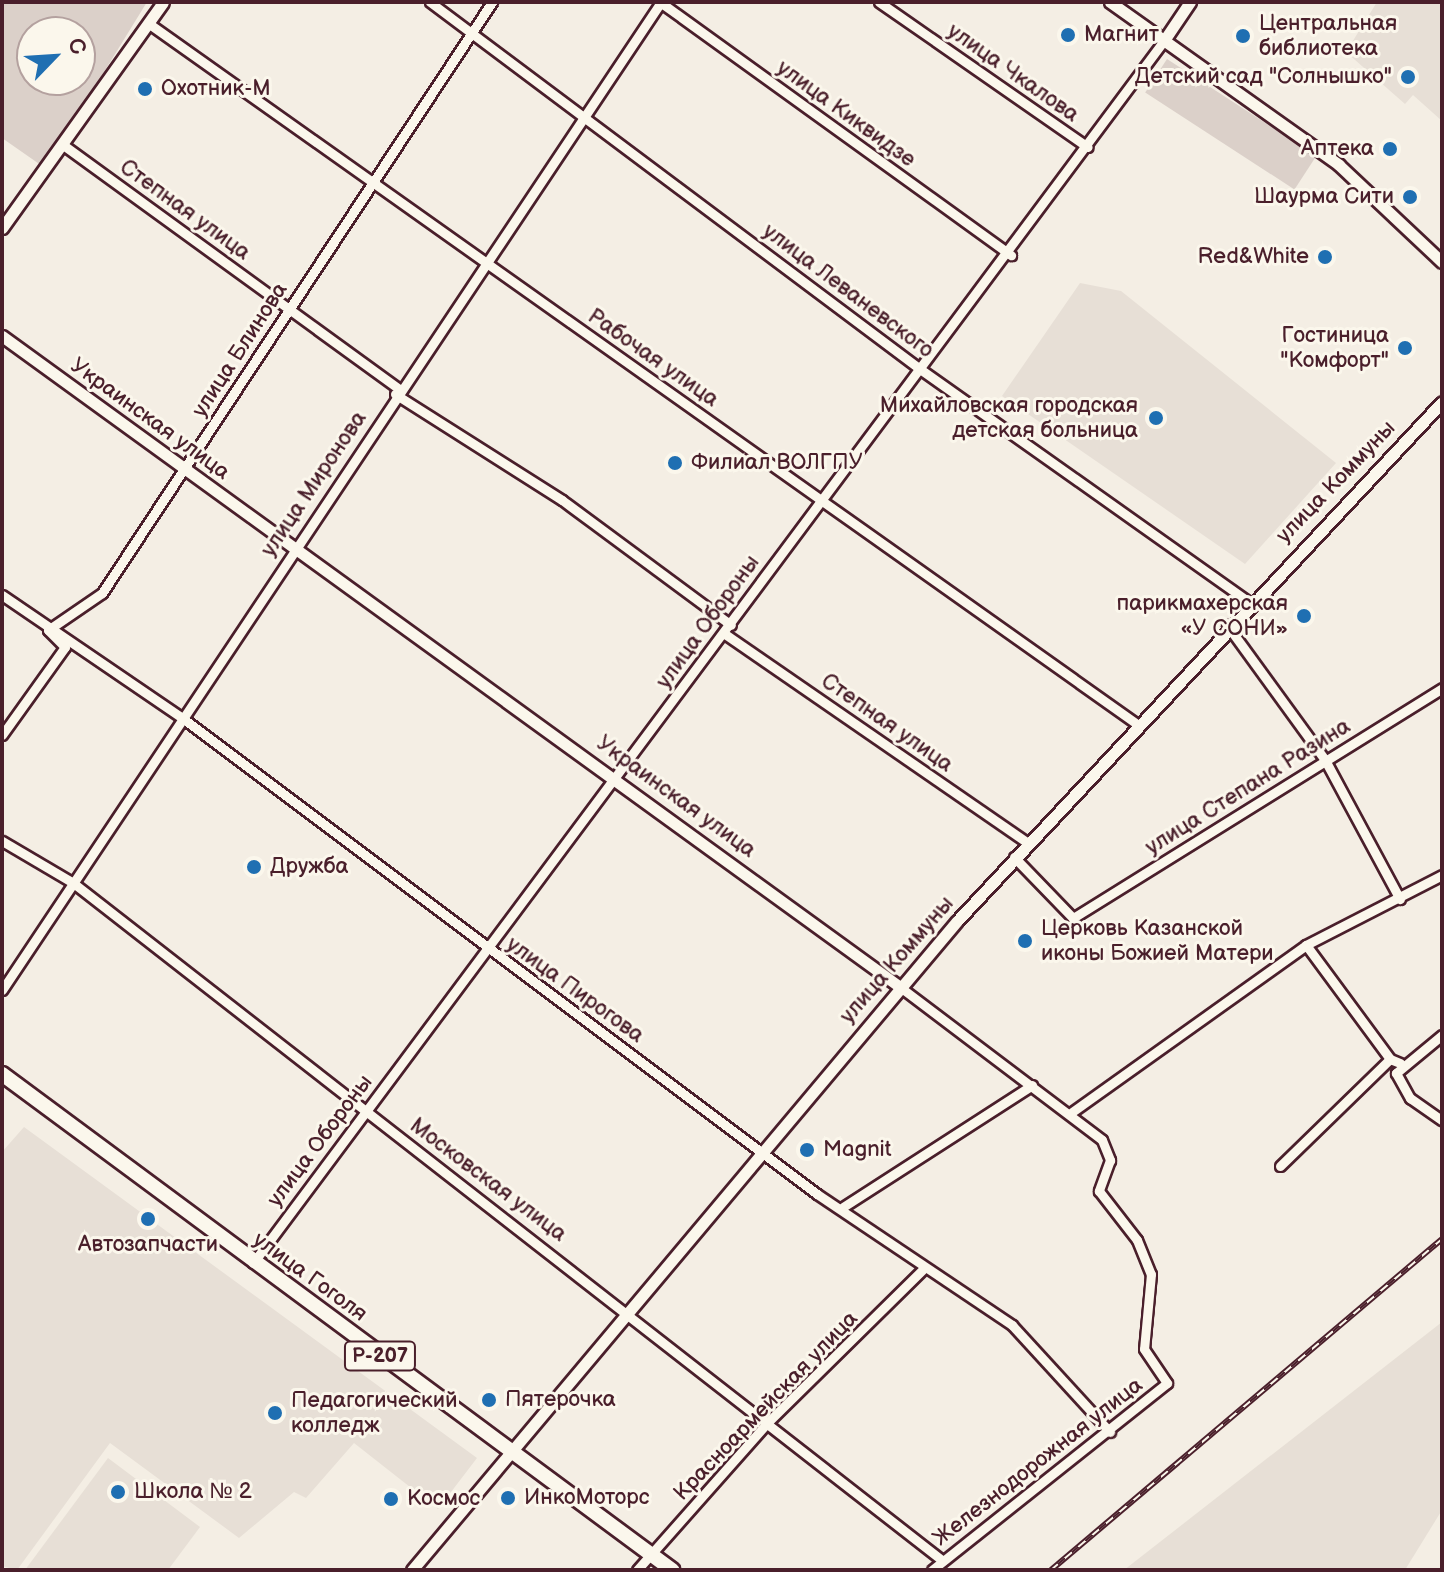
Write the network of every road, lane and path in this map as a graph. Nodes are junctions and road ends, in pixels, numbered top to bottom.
1 (163, 2) edge
2 (430, 2) edge
3 (492, 2) edge
4 (661, 2) edge
5 (879, 2) edge
6 (1110, 2) edge
7 (1190, 2) edge
8 (148, 23) junction
9 (473, 31) junction
10 (1165, 39) junction
11 (585, 116) junction
12 (66, 147) junction
13 (1088, 147) junction
14 (374, 180) junction
15 (2, 228) edge
16 (1011, 255) junction
17 (484, 261) junction
18 (1442, 262) edge
19 (290, 307) junction
20 (2, 336) edge
21 (920, 369) junction
22 (397, 392) junction
23 (1442, 402) edge
24 (184, 469) junction
25 (822, 499) junction
26 (294, 546) junction
27 (2, 595) edge
28 (1249, 602) junction
29 (1227, 625) junction
30 (48, 630) junction
31 (728, 630) junction
32 (1442, 688) edge
33 (181, 717) junction
34 (1137, 724) junction
35 (2, 735) edge
36 (1325, 760) junction
37 (619, 778) junction
38 (2, 841) edge
39 (1027, 842) junction
40 (1014, 857) junction
41 (1442, 875) edge
42 (72, 882) junction
43 (1400, 899) junction
44 (1306, 945) junction
45 (489, 950) junction
46 (900, 987) junction
47 (2, 990) edge
48 (1442, 1035) edge
49 (1390, 1059) junction
50 (1400, 1063) junction
51 (2, 1074) edge
52 (1032, 1085) junction
53 (367, 1112) junction
54 (1072, 1112) junction
55 (1442, 1120) edge
56 (761, 1146) junction
57 (1280, 1166) dead end
58 (843, 1207) junction
59 (253, 1263) junction
60 (923, 1269) junction
61 (626, 1307) junction
62 (1167, 1383) joint
63 (767, 1423) junction
64 (1110, 1432) junction
65 (507, 1450) junction
66 (650, 1554) junction
67 (943, 1561) junction
68 (412, 1570) edge
69 (637, 1570) edge
70 (672, 1570) edge
71 (932, 1570) edge

1 - 8 street
2 - 9 street, улица Леваневского
3 - 9 street, улица Блинова
4 - 11 street, улица Миронова
4 - 16 street, улица Киквидзе
5 - 13 street, улица Чкалова
6 - 10 street
7 - 10 street, улица Обороны
8 - 12 street
8 - 14 street, Рабочая улица
9 - 11 street, улица Леваневского
9 - 14 street, улица Блинова
10 - 13 street, улица Обороны
10 - 18 street
11 - 17 street, улица Миронова
11 - 21 street, улица Леваневского
12 - 15 street
12 - 19 street, Степная улица
13 - 16 street, улица Обороны
14 - 17 street, Рабочая улица
14 - 19 street, улица Блинова
16 - 21 street, улица Обороны
17 - 22 street, улица Миронова
17 - 25 street, Рабочая улица
19 - 22 street, Степная улица
19 - 24 street, улица Блинова
20 - 24 street, Украинская улица
21 - 25 street, улица Обороны
21 - 28 street, улица Леваневского
22 - 26 street, улица Миронова
22 - 31 street, Степная улица
23 - 28 street, улица Коммуны
24 - 26 street, Украинская улица
24 - 30 street, улица Блинова
25 - 31 street, улица Обороны
25 - 34 street, Рабочая улица
26 - 33 street, улица Миронова
26 - 37 street, Украинская улица
27 - 30 street, улица Пирогова
28 - 29 street, улица Коммуны
29 - 34 street, улица Коммуны
29 - 36 street
30 - 33 street, улица Пирогова
30 - 35 street
31 - 37 street, улица Обороны
31 - 39 street, Степная улица
32 - 36 street, улица Степана Разина
33 - 42 street, улица Миронова
33 - 45 street, улица Пирогова
34 - 39 street, улица Коммуны
36 - 40 street, улица Степана Разина
36 - 43 street
37 - 45 street, улица Обороны
37 - 46 street, Украинская улица
38 - 42 street, Московская улица
39 - 40 street, улица Коммуны
40 - 46 street, улица Коммуны
41 - 43 street
42 - 47 street, улица Миронова
42 - 53 street, Московская улица
43 - 44 street
44 - 49 street
44 - 54 street
45 - 53 street, улица Обороны
45 - 56 street, улица Пирогова
46 - 52 street, Украинская улица
46 - 56 street, улица Коммуны
48 - 50 street
49 - 50 street
49 - 57 street
50 - 55 street
51 - 59 main road, улица Гоголя / Р-207
52 - 54 street, Украинская улица
52 - 58 street
53 - 59 street, улица Обороны
53 - 61 street, Московская улица
54 - 62 street, Украинская улица
56 - 58 street, улица Пирогова
56 - 61 street, улица Коммуны
58 - 60 street, улица Пирогова
59 - 65 main road, улица Гоголя / Р-207
60 - 63 street, Красноармейская улица
60 - 64 street, улица Пирогова
61 - 63 street, Московская улица
61 - 65 street, улица Коммуны
62 - 64 street, Железнодорожная улица
63 - 66 street, Красноармейская улица
63 - 67 street, Московская улица
64 - 67 street, Железнодорожная улица
65 - 66 main road, улица Гоголя / Р-207
65 - 68 street, улица Коммуны
66 - 69 street, Красноармейская улица
66 - 70 main road, улица Гоголя / Р-207
67 - 71 street, Железнодорожная улица

